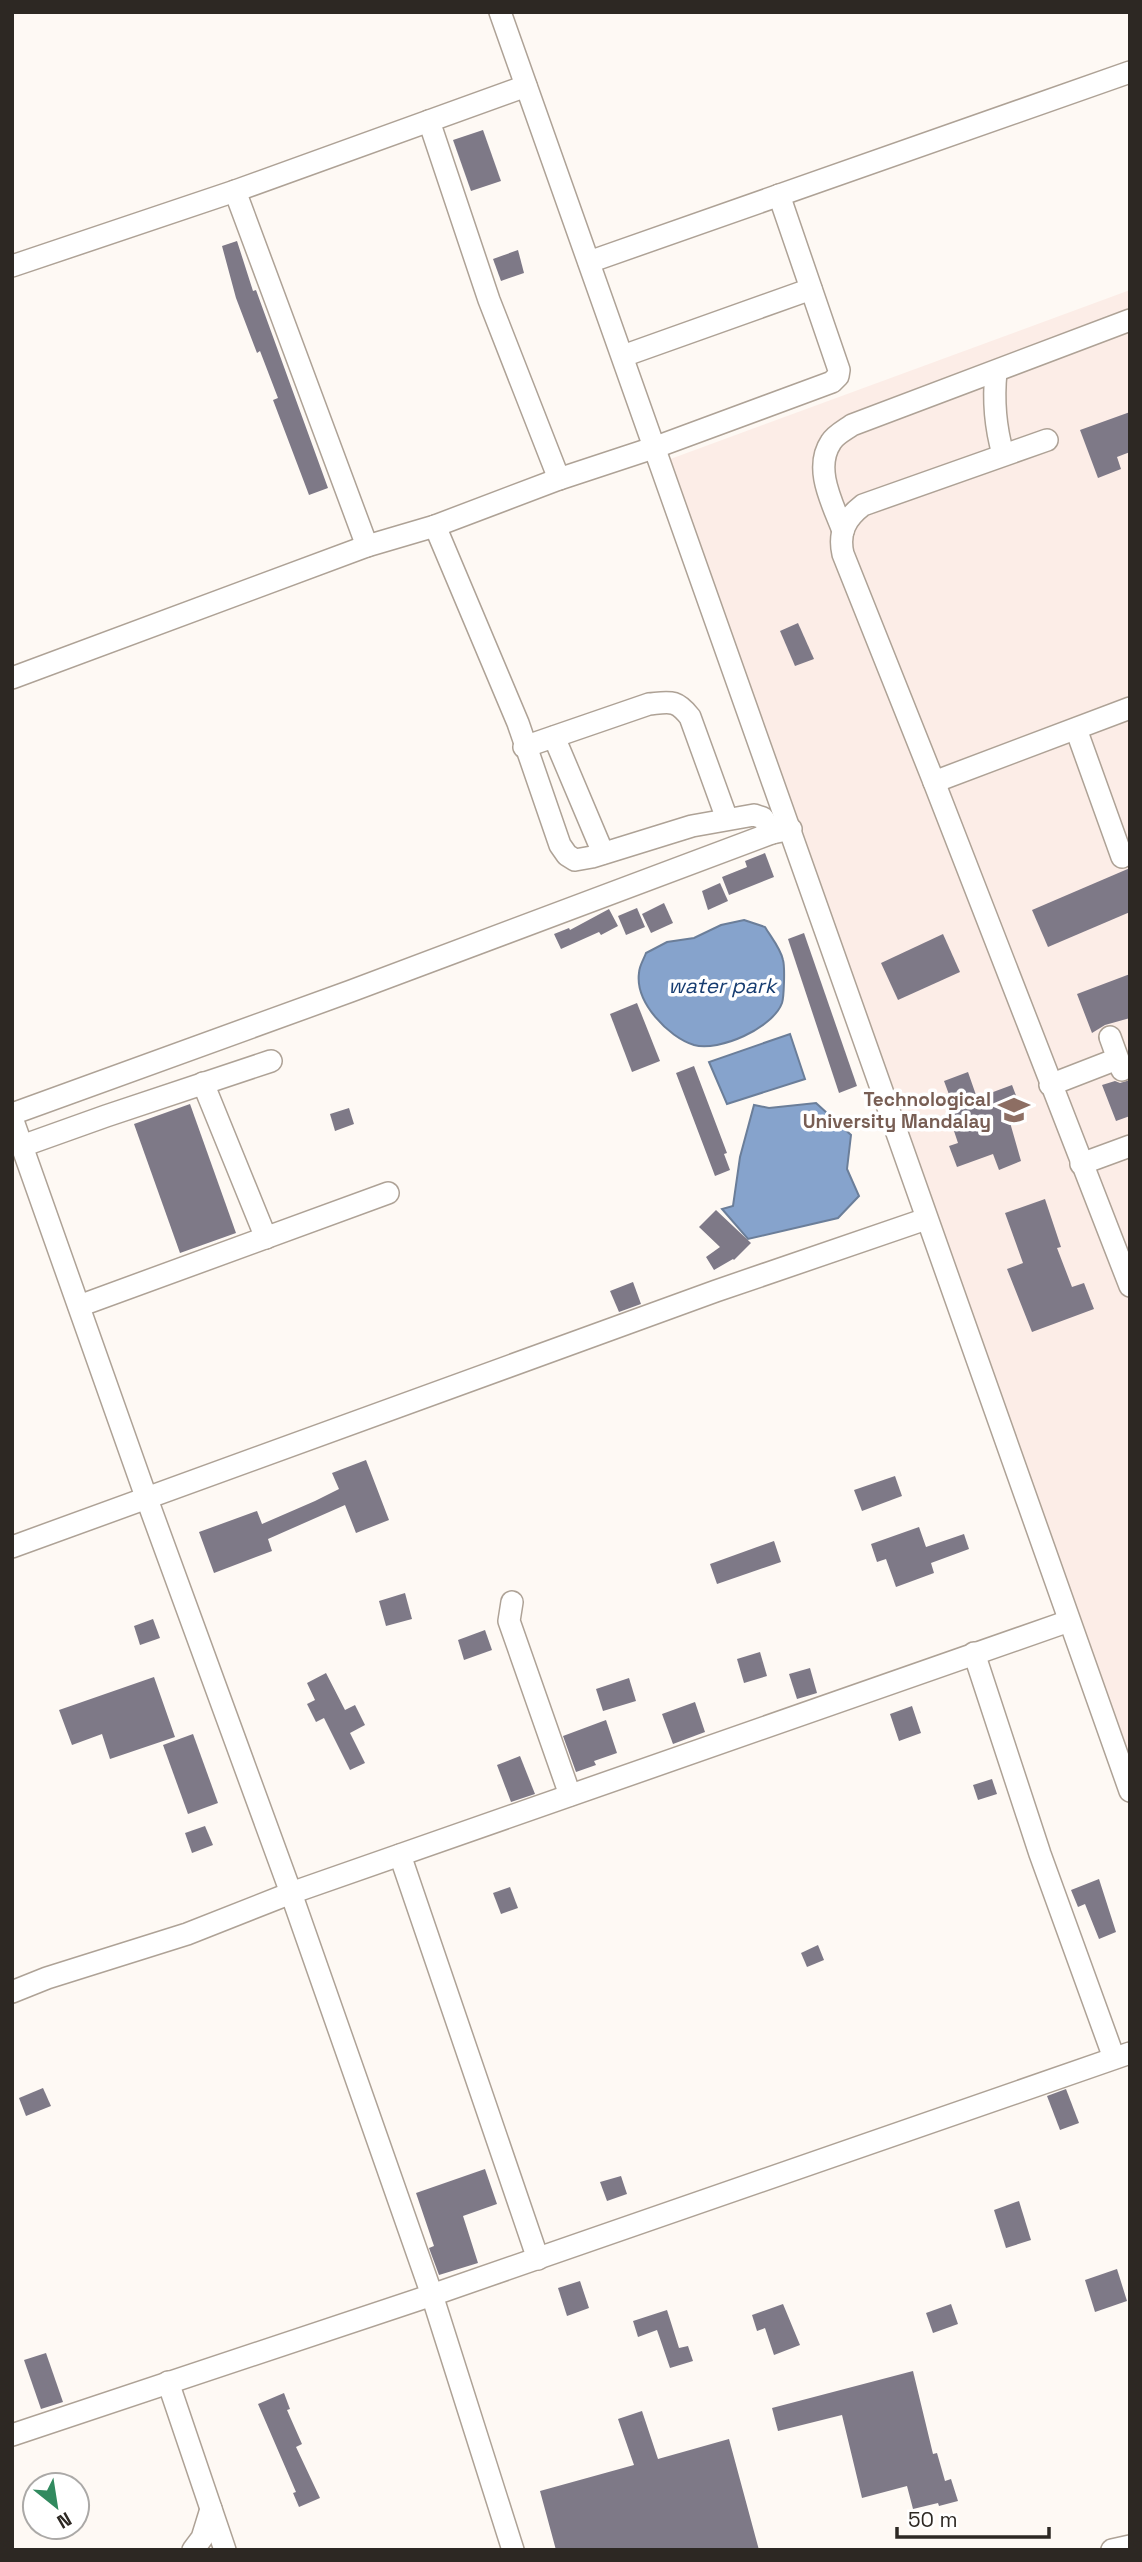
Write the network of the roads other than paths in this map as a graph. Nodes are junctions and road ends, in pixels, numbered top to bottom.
1 (500, 12) edge
2 (1130, 72) edge
3 (526, 86) junction
4 (429, 121) junction
5 (235, 191) junction
6 (779, 195) junction
7 (589, 262) junction
8 (12, 266) edge
9 (811, 289) junction
10 (1130, 320) edge
11 (623, 356) junction
12 (996, 372) junction
13 (1047, 440) dead end
14 (656, 447) junction
15 (1003, 454) junction
16 (559, 479) junction
17 (435, 526) junction
18 (843, 531) junction
19 (367, 547) junction
20 (12, 678) edge
21 (1130, 708) edge
22 (1076, 729) junction
23 (554, 737) junction
24 (524, 747) junction
25 (934, 782) junction
26 (727, 819) junction
27 (782, 831) junction
28 (663, 835) junction
29 (603, 853) junction
30 (1122, 857) dead end
31 (676, 870) junction
32 (1110, 1037) dead end
33 (271, 1061) dead end
34 (203, 1083) junction
35 (1051, 1084) junction
36 (12, 1116) edge
37 (22, 1146) junction
38 (1130, 1146) edge
39 (1081, 1164) junction
40 (388, 1193) dead end
41 (926, 1219) junction
42 (266, 1238) junction
43 (1130, 1286) edge
44 (79, 1306) junction
45 (147, 1498) junction
46 (12, 1547) edge
47 (512, 1602) dead end
48 (1069, 1621) junction
49 (974, 1653) junction
50 (1130, 1791) edge
51 (570, 1795) junction
52 (400, 1855) junction
53 (291, 1893) junction
54 (12, 1992) edge
55 (1122, 2056) edge
56 (538, 2259) junction
57 (432, 2295) junction
58 (168, 2382) junction
59 (12, 2435) edge
60 (211, 2509) junction
61 (1130, 2546) edge
62 (193, 2550) edge
63 (225, 2550) edge
64 (513, 2550) edge
65 (1111, 2550) edge

1 - 3 street
2 - 6 street
3 - 4 street
3 - 7 street
4 - 5 street
4 - 16 street
5 - 8 street
5 - 19 street
6 - 7 street
6 - 9 street
7 - 11 street
9 - 11 street
9 - 14 street
10 - 12 street
11 - 14 street
12 - 15 street
12 - 18 street
13 - 15 street
14 - 16 street
14 - 27 street
15 - 18 street
16 - 17 street
17 - 19 street
17 - 24 street
18 - 25 street
19 - 20 street
21 - 22 street
22 - 25 street
22 - 30 street
23 - 24 street
23 - 26 street
23 - 29 street
24 - 29 street
25 - 35 street
26 - 27 street
26 - 28 street
27 - 31 street
27 - 41 street
28 - 29 street
28 - 31 street
31 - 36 street
32 - 35 street
33 - 34 street
34 - 37 street
34 - 42 street
35 - 39 street
36 - 37 street
37 - 44 street
38 - 39 street
39 - 43 street
40 - 42 street
41 - 45 street
41 - 48 street
42 - 44 street
44 - 45 street
45 - 46 street
45 - 53 street
47 - 51 street
48 - 49 street
48 - 50 street
49 - 51 street
49 - 55 street
51 - 52 street
52 - 53 street
52 - 56 street
53 - 54 street
53 - 57 street
55 - 56 street
56 - 57 street
57 - 58 street
57 - 64 street
58 - 59 street
58 - 60 street
60 - 62 street
60 - 63 street
61 - 65 street

